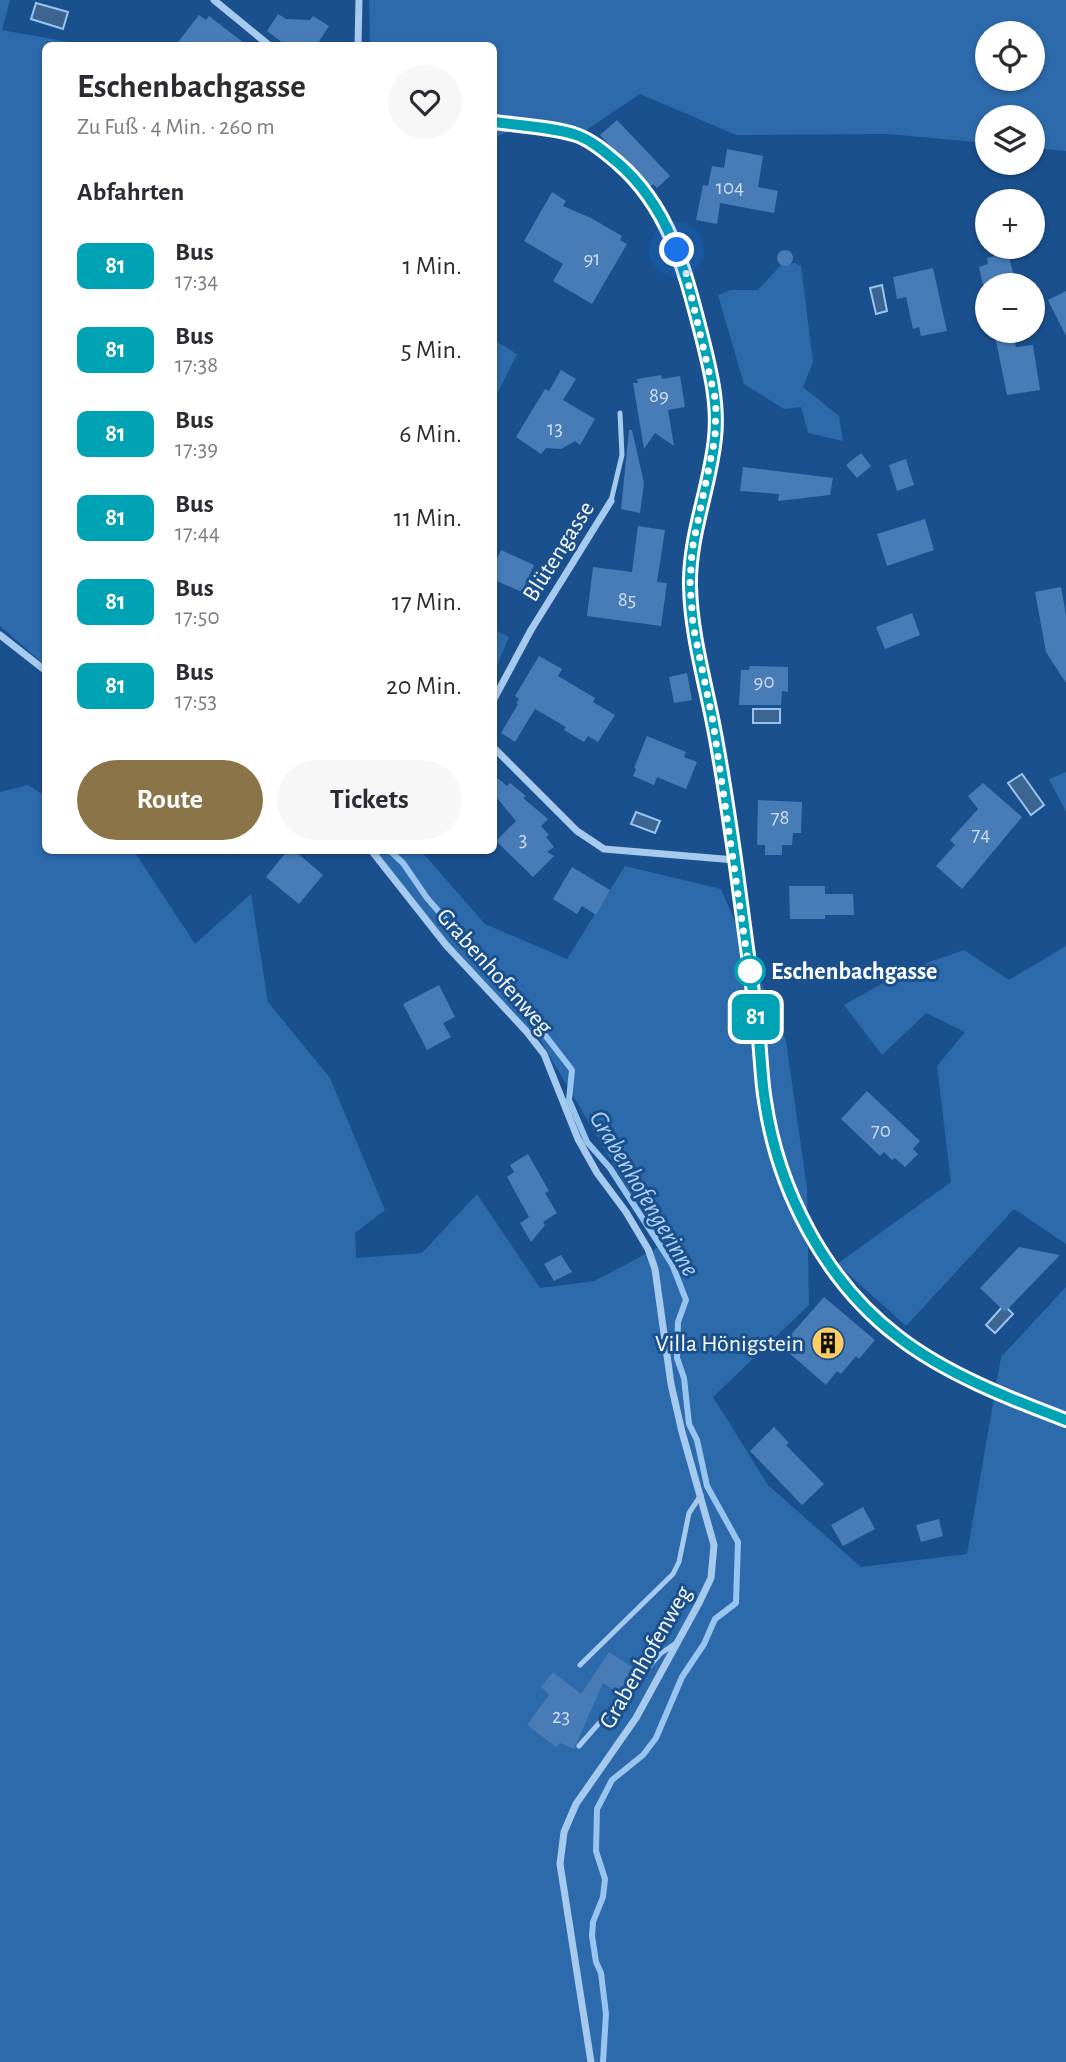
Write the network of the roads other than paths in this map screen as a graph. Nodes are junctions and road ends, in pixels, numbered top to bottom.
1 (214, 0) edge
2 (359, 0) edge
3 (265, 42) edge
4 (358, 42) edge
5 (497, 122) edge
6 (620, 413) dead end
7 (611, 501) joint
8 (0, 635) edge
9 (42, 668) edge
10 (497, 693) edge
11 (497, 751) edge
12 (374, 854) edge
13 (735, 860) junction
14 (1066, 1420) edge
15 (701, 1495) junction
16 (678, 1642) junction
17 (580, 1665) dead end
18 (579, 1746) dead end
19 (591, 2062) edge

1 - 3 street
2 - 4 street
5 - 13 street
6 - 7 lane, Blütengasse
7 - 10 street, Blütengasse
8 - 9 street
11 - 13 street
12 - 15 street, Grabenhofenweg
13 - 14 street
15 - 16 street, Grabenhofenweg
15 - 17 lane
16 - 18 lane
16 - 19 street, Grabenhofenweg

